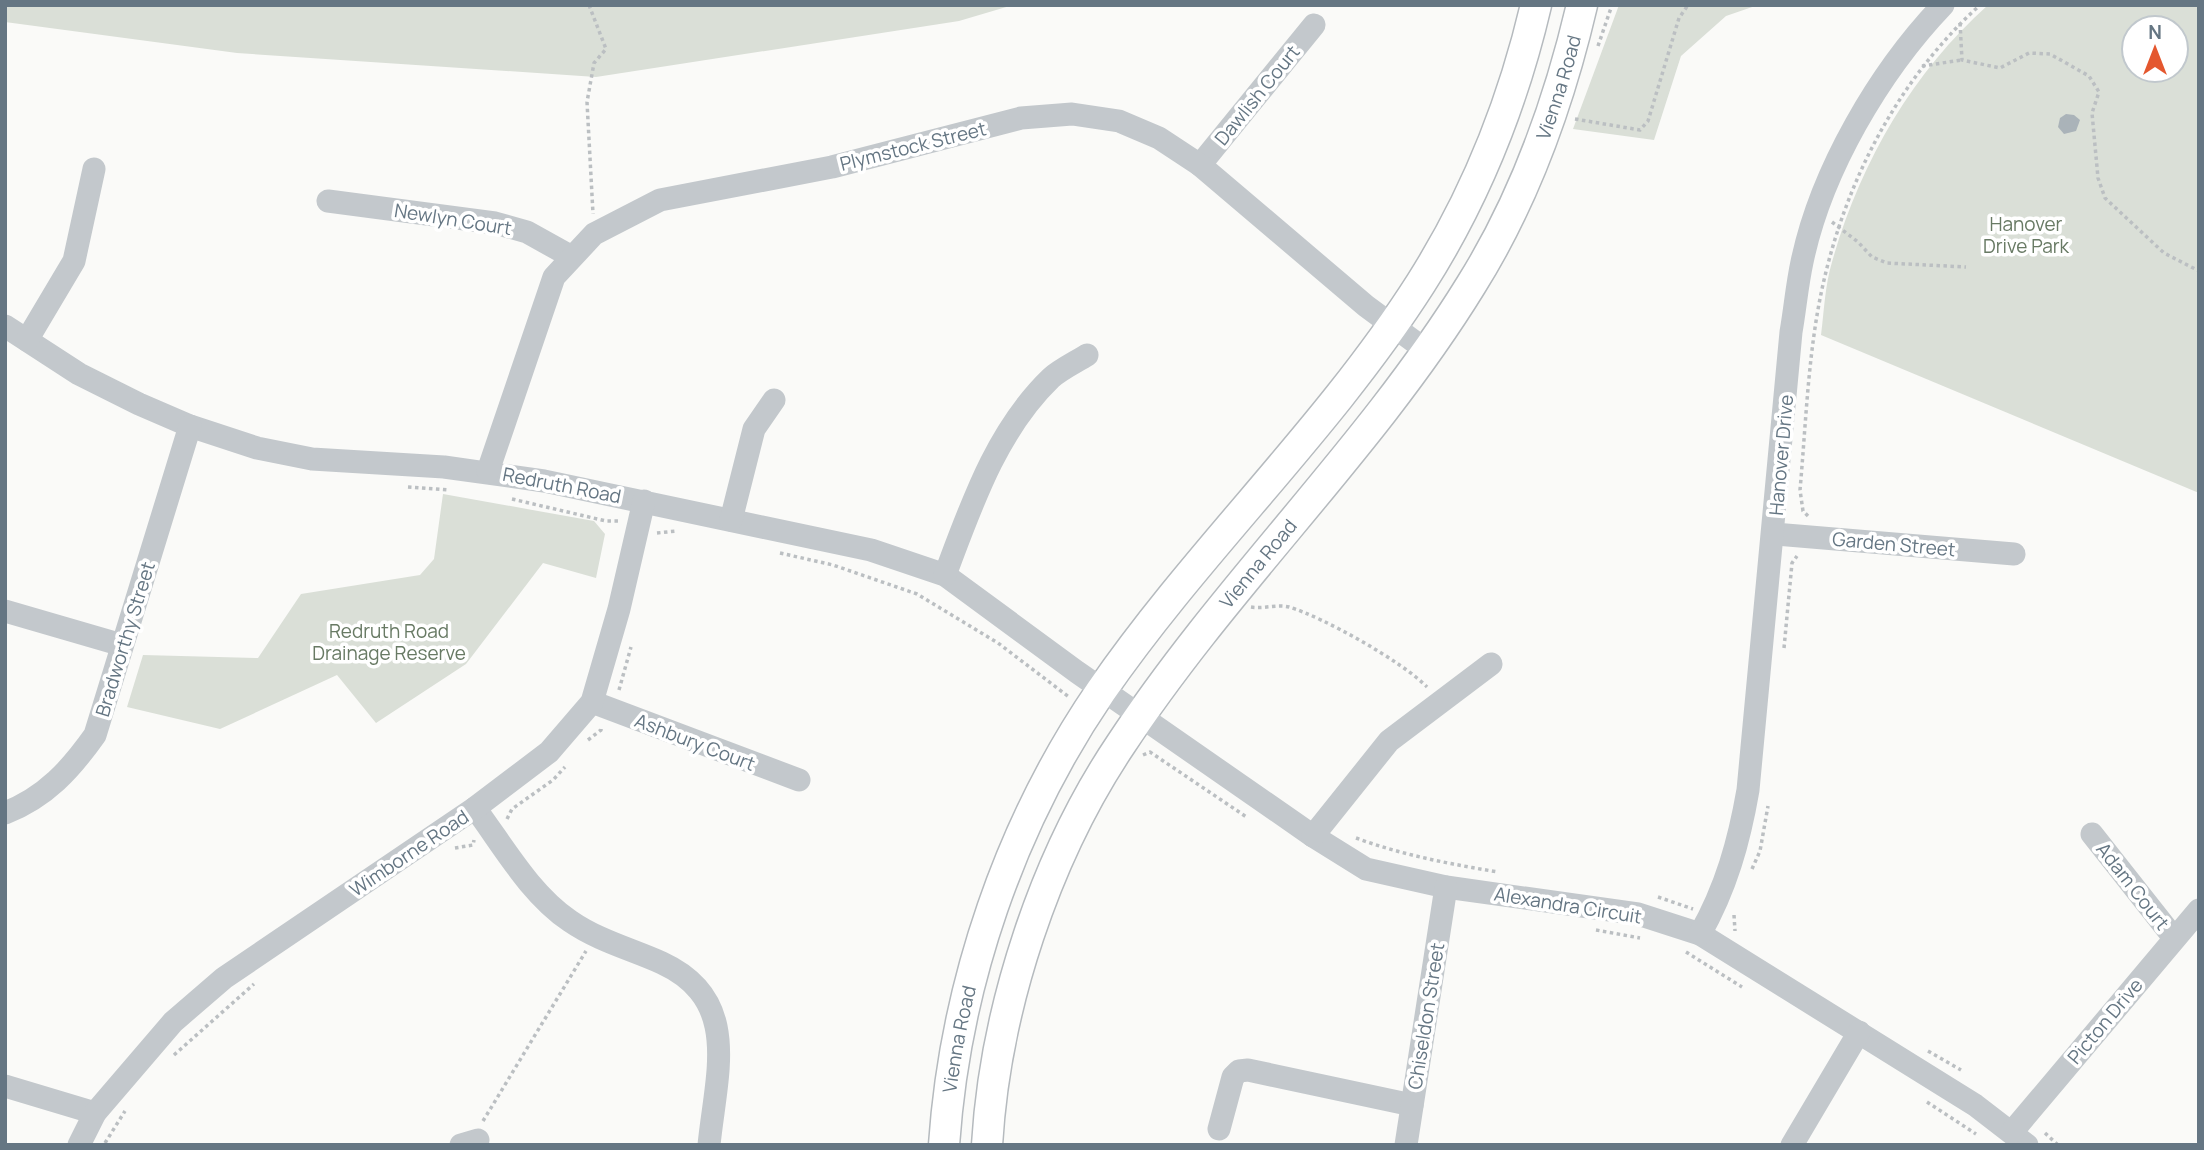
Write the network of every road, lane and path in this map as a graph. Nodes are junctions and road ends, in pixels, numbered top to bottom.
1 (589, 5) edge
2 (1536, 5) edge
3 (1582, 5) edge
4 (1688, 5) edge
5 (1943, 5) edge
6 (1980, 5) edge
7 (1960, 23) junction
8 (1314, 25) dead end
9 (1962, 60) junction
10 (1923, 66) junction
11 (1573, 119) dead end
12 (1200, 165) junction
13 (94, 169) dead end
14 (328, 201) dead end
15 (1818, 212) junction
16 (1840, 228) junction
17 (594, 234) junction
18 (572, 257) junction
19 (1966, 267) dead end
20 (2199, 271) edge
21 (1392, 325) junction
22 (5, 326) edge
23 (27, 340) junction
24 (1427, 351) junction
25 (1087, 355) dead end
26 (774, 400) dead end
27 (190, 426) junction
28 (488, 471) junction
29 (400, 486) dead end
30 (461, 491) dead end
31 (499, 496) dead end
32 (641, 511) junction
33 (731, 520) junction
34 (1813, 522) dead end
35 (685, 533) dead end
36 (1774, 534) junction
37 (771, 551) dead end
38 (1807, 552) dead end
39 (2014, 554) dead end
40 (945, 575) junction
41 (1249, 607) dead end
42 (5, 611) edge
43 (122, 645) junction
44 (1783, 656) dead end
45 (1492, 664) dead end
46 (1102, 690) junction
47 (1440, 701) junction
48 (592, 702) junction
49 (1067, 702) dead end
50 (1140, 716) junction
51 (1140, 757) dead end
52 (799, 780) dead end
53 (1768, 803) dead end
54 (475, 808) junction
55 (5, 813) edge
56 (1256, 823) dead end
57 (2092, 834) dead end
58 (1313, 836) junction
59 (1351, 836) dead end
60 (474, 839) dead end
61 (447, 854) dead end
62 (1506, 873) dead end
63 (1750, 873) dead end
64 (1446, 887) junction
65 (1657, 897) dead end
66 (1735, 906) dead end
67 (1692, 908) dead end
68 (2199, 910) edge
69 (1595, 930) dead end
70 (1700, 934) junction
71 (595, 937) junction
72 (1745, 937) dead end
73 (2174, 938) junction
74 (1646, 939) dead end
75 (1683, 950) dead end
76 (264, 976) dead end
77 (1754, 994) dead end
78 (1859, 1032) junction
79 (1923, 1049) dead end
80 (171, 1058) dead end
81 (1970, 1076) dead end
82 (5, 1086) edge
83 (1926, 1101) dead end
84 (130, 1105) dead end
85 (1412, 1105) junction
86 (95, 1113) junction
87 (1219, 1129) dead end
88 (2027, 1135) edge
89 (1982, 1138) dead end
90 (469, 1142) edge
91 (79, 1145) edge
92 (104, 1145) edge
93 (709, 1145) edge
94 (944, 1145) edge
95 (987, 1145) edge
96 (1406, 1145) edge
97 (1792, 1145) edge
98 (2058, 1145) edge

1 - 17 path
2 - 21 main road, Vienna Road
3 - 24 main road, Vienna Road
4 - 11 path
5 - 15 street, Hanover Drive
6 - 7 path
7 - 9 path
7 - 10 path
8 - 12 street, Dawlish Court
9 - 10 path
9 - 20 path
10 - 16 path
12 - 17 street, Plymstock Street
12 - 21 street, Plymstock Street
13 - 23 street
14 - 18 street, Newlyn Court
15 - 16 path
15 - 36 street, Hanover Drive
16 - 19 path
16 - 34 path
17 - 18 street, Plymstock Street
18 - 28 street, Plymstock Street
21 - 24 street, Plymstock Street
21 - 46 main road, Vienna Road
22 - 23 street, Redruth Road
23 - 27 street, Redruth Road
24 - 50 main road, Vienna Road
25 - 40 street
26 - 33 street
27 - 28 street, Redruth Road
27 - 43 street, Bradworthy Street
28 - 32 street, Redruth Road
29 - 30 path
31 - 32 path
32 - 33 street, Redruth Road
32 - 35 path
32 - 48 street, Wimborne Road
33 - 40 street, Redruth Road
36 - 39 street, Garden Street
36 - 70 street, Hanover Drive
37 - 49 path
38 - 44 path
40 - 46 street, Redruth Road
41 - 47 path
42 - 43 street
43 - 55 street, Bradworthy Street
45 - 47 street
46 - 50 street, Alexandra Circuit
46 - 94 main road, Vienna Road
47 - 58 street
48 - 52 street, Ashbury Court
48 - 54 street, Wimborne Road
50 - 58 street, Alexandra Circuit
50 - 95 main road, Vienna Road
51 - 56 path
53 - 63 path
54 - 71 street
54 - 86 street, Wimborne Road
57 - 73 street, Adam Court
58 - 64 street, Alexandra Circuit
59 - 62 path
60 - 61 path
64 - 70 street, Alexandra Circuit
64 - 85 street, Chiseldon Street
65 - 67 path
66 - 72 path
68 - 73 street, Picton Drive
69 - 74 path
70 - 78 street, Alexandra Circuit
71 - 90 path
71 - 93 street
73 - 88 street, Picton Drive
75 - 77 path
76 - 80 path
78 - 88 street, Alexandra Circuit
78 - 97 street
79 - 81 path
82 - 86 street
83 - 89 path
84 - 92 path
85 - 87 street
85 - 96 street, Chiseldon Street
86 - 91 street, Wimborne Road
88 - 98 path

